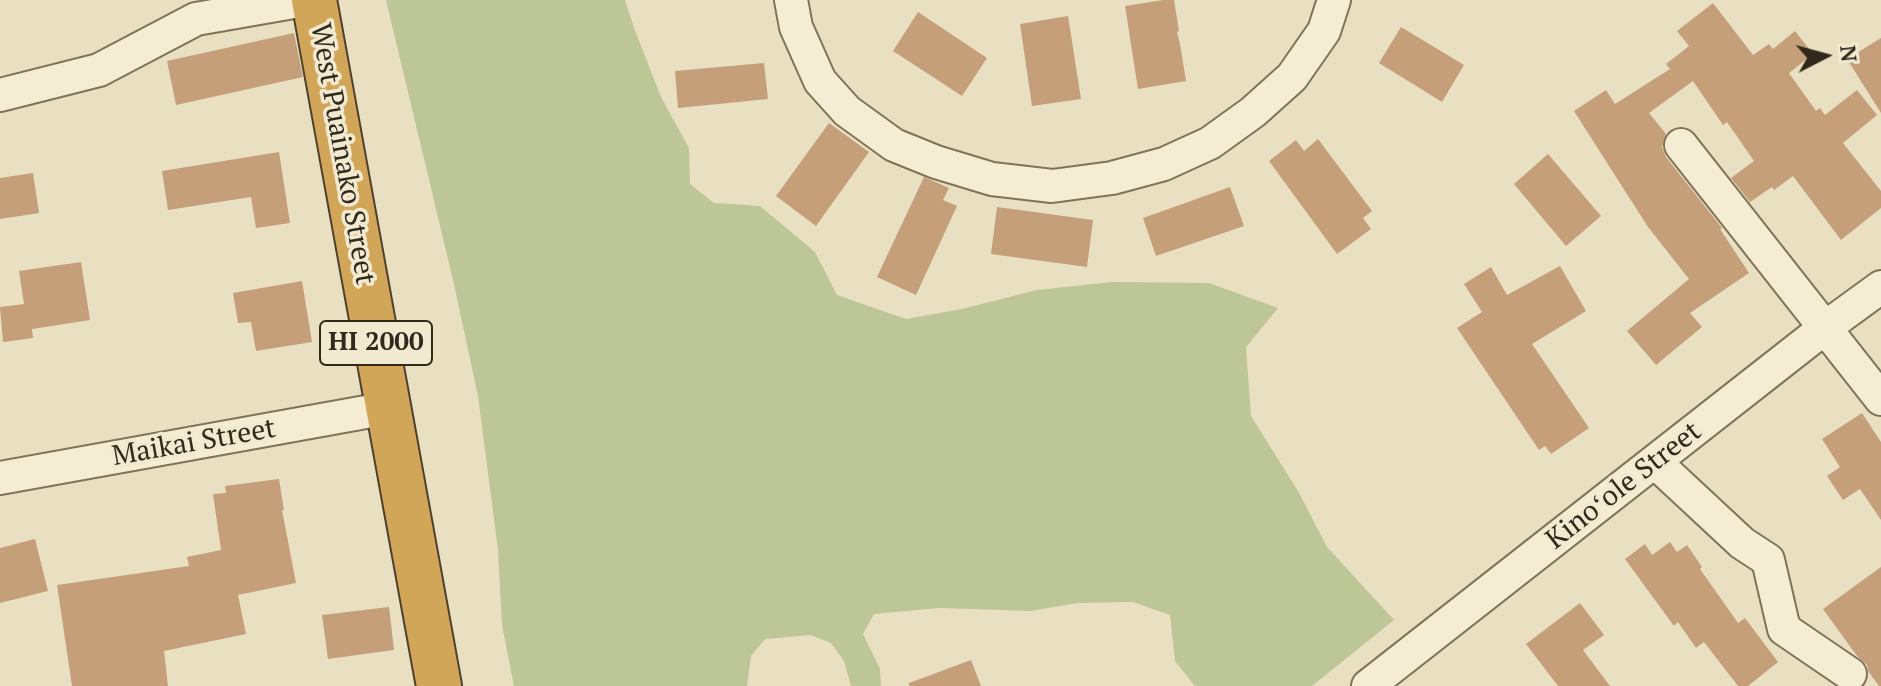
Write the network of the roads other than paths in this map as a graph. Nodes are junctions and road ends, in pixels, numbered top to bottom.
1 (305, 0) edge
2 (314, 0) edge
3 (791, 0) edge
4 (1334, 0) edge
5 (0, 95) edge
6 (1681, 145) dead end
7 (1881, 287) edge
8 (1826, 327) junction
9 (1881, 399) edge
10 (388, 408) junction
11 (1655, 462) junction
12 (0, 478) edge
13 (1850, 674) dead end
14 (439, 686) edge
15 (1368, 686) edge

1 - 5 street
2 - 10 highway, West Puainako Street / HI 2000
3 - 4 street
6 - 8 street
7 - 8 street, Kinoʻole Street
8 - 9 street
8 - 11 street, Kinoʻole Street
10 - 12 street, Maikai Street
10 - 14 highway, West Puainako Street / HI 2000
11 - 13 street
11 - 15 street, Kinoʻole Street

